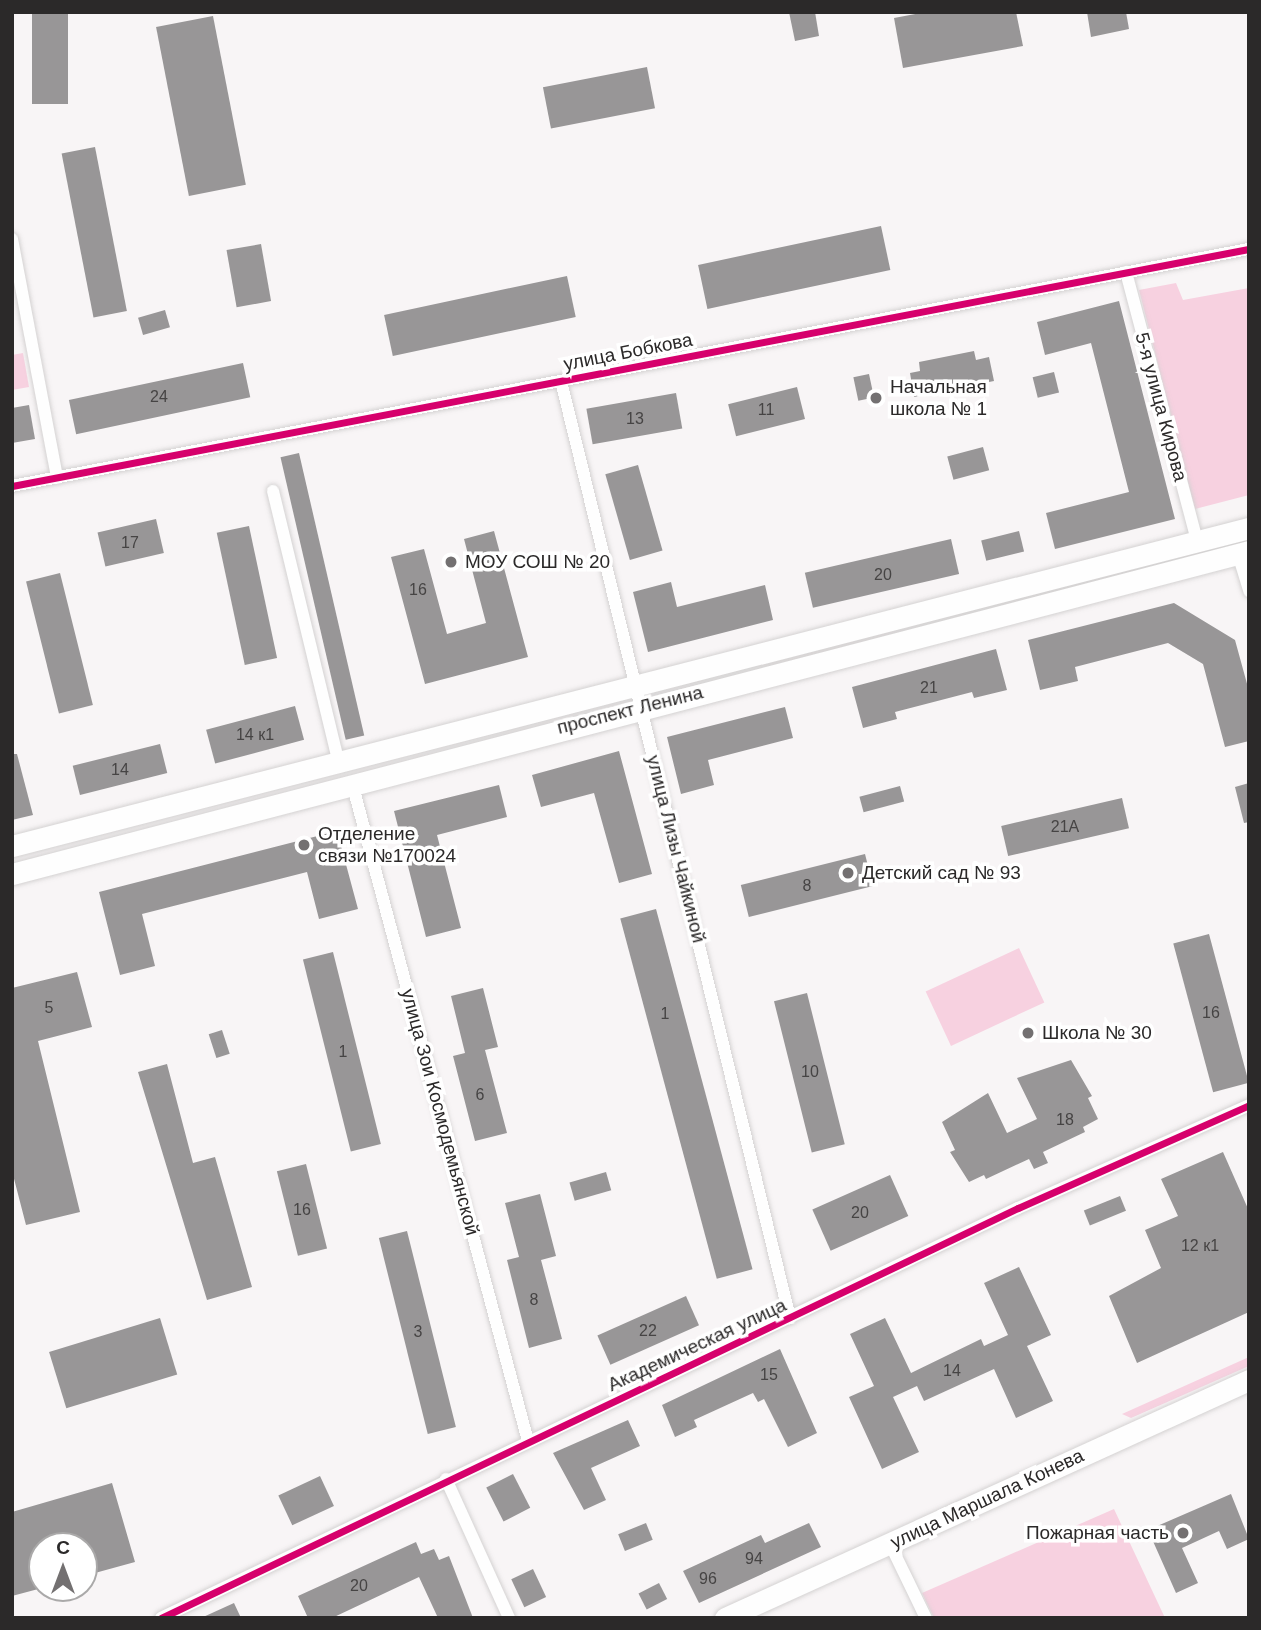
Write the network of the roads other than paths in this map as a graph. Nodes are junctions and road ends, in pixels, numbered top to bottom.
1 (12, 239) edge
2 (1249, 249) edge
3 (1126, 272) junction
4 (561, 381) junction
5 (57, 478) junction
6 (12, 486) edge
7 (272, 491) dead end
8 (1247, 528) edge
9 (1197, 541) junction
10 (1243, 552) edge
11 (1184, 568) junction
12 (1249, 591) edge
13 (638, 697) junction
14 (360, 757) junction
15 (339, 763) junction
16 (352, 783) junction
17 (12, 846) edge
18 (12, 874) edge
19 (1249, 1105) edge
20 (790, 1318) junction
21 (1249, 1380) edge
22 (528, 1441) junction
23 (446, 1479) junction
24 (890, 1544) junction
25 (161, 1618) edge
26 (509, 1618) edge
27 (725, 1618) edge
28 (926, 1618) edge

1 - 5 street
2 - 3 street, улица Бобкова
3 - 4 street, улица Бобкова
3 - 9 street, 5-я улица Кирова
4 - 5 street, улица Бобкова
4 - 13 street, улица Лизы Чайкиной
5 - 6 street, улица Бобкова
7 - 15 street
8 - 9 main road, проспект Ленина
8 - 10 main road
9 - 11 main road
9 - 13 main road, проспект Ленина
10 - 11 main road, проспект Ленина
10 - 12 street
11 - 13 main road, проспект Ленина
13 - 14 main road, проспект Ленина
13 - 16 main road, проспект Ленина
13 - 20 street, улица Лизы Чайкиной
14 - 15 main road, проспект Ленина
14 - 16 main road
15 - 17 main road, проспект Ленина
16 - 18 main road, проспект Ленина
16 - 22 street, улица Зои Космодемьянской
19 - 20 street, Академическая улица
20 - 22 street, Академическая улица
21 - 24 main road, улица Маршала Конева
22 - 23 street, Академическая улица
23 - 25 street, Академическая улица
23 - 26 street
24 - 27 main road, улица Маршала Конева
24 - 28 street

